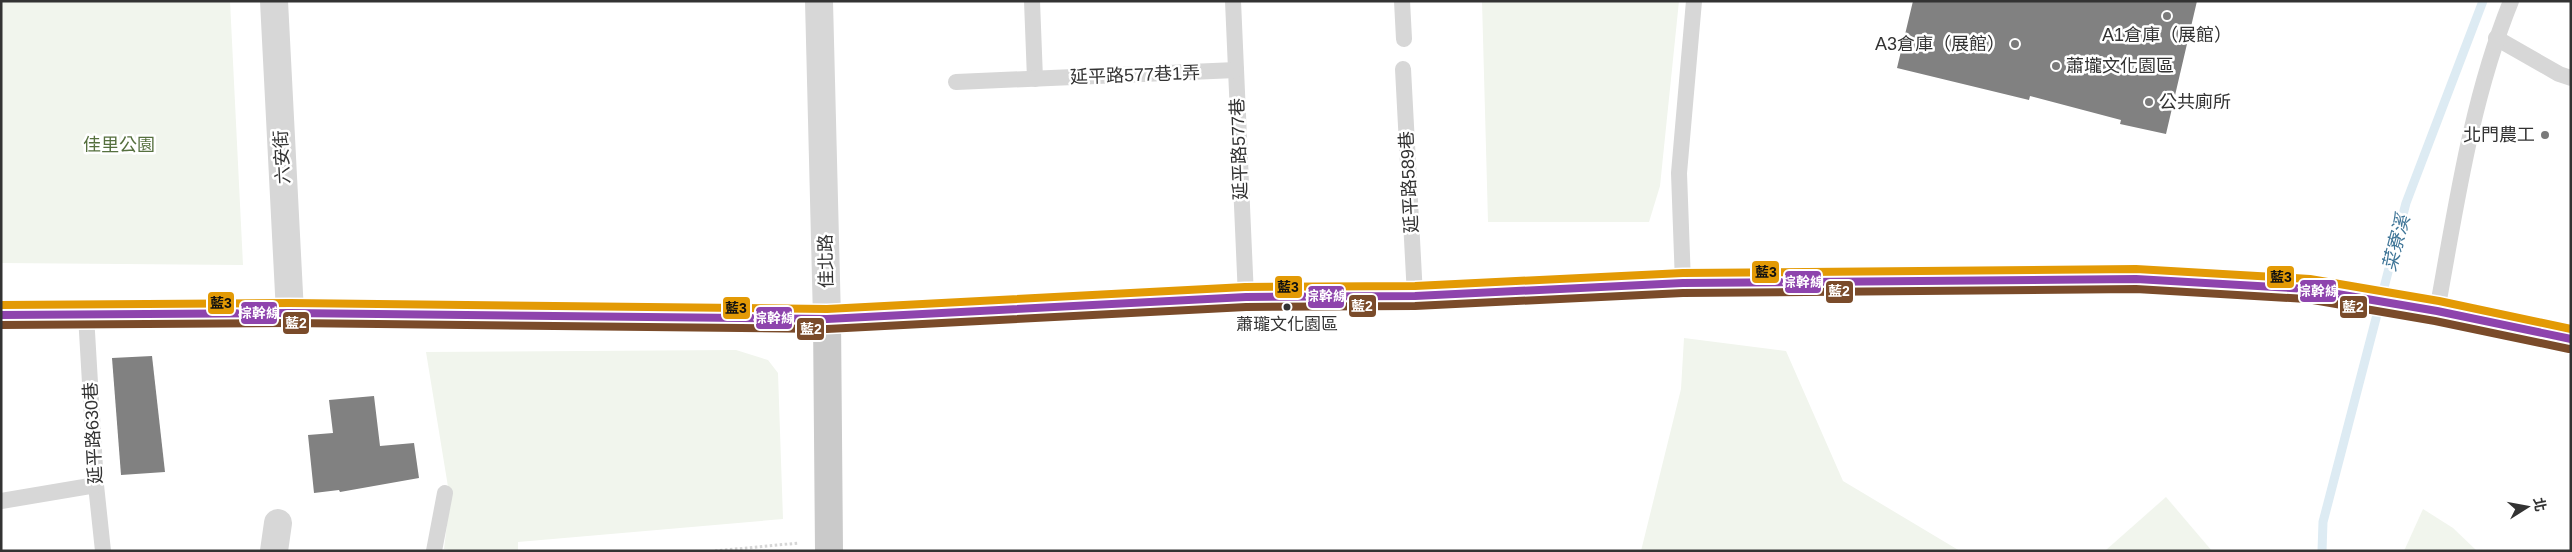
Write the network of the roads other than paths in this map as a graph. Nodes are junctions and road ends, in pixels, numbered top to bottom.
1 (274, 1) edge
2 (819, 1) edge
3 (1032, 1) edge
4 (1233, 1) edge
5 (1402, 1) edge
6 (1694, 1) edge
7 (2511, 1) edge
8 (2496, 38) junction
9 (1404, 39) dead end
10 (1403, 68) dead end
11 (1236, 70) junction
12 (2571, 78) edge
13 (1035, 79) junction
14 (956, 82) dead end
15 (1683, 283) junction
16 (1246, 296) junction
17 (1416, 296) junction
18 (2437, 311) junction
19 (290, 313) junction
20 (1, 315) edge
21 (86, 315) junction
22 (827, 318) junction
23 (2571, 339) edge
24 (96, 484) junction
25 (445, 493) dead end
26 (1, 501) edge
27 (278, 523) dead end
28 (830, 546) edge
29 (103, 551) edge
30 (274, 551) edge
31 (434, 551) edge

1 - 19 street, 六安街
2 - 22 street, 佳北路
3 - 13 lane
4 - 11 lane, 延平路577巷
5 - 9 lane
6 - 15 lane
7 - 8 lane
8 - 12 lane
8 - 18 lane
10 - 17 lane, 延平路589巷
11 - 13 lane, 延平路577巷1弄
11 - 16 lane, 延平路577巷
13 - 14 lane, 延平路577巷1弄
15 - 17 main road
15 - 18 main road
16 - 17 main road
16 - 22 main road
18 - 23 main road
19 - 21 street
19 - 22 street
20 - 21 street
21 - 24 lane, 延平路630巷
22 - 28 main road, 佳北路
24 - 26 lane
24 - 29 lane, 延平路630巷
25 - 31 lane
27 - 30 street

